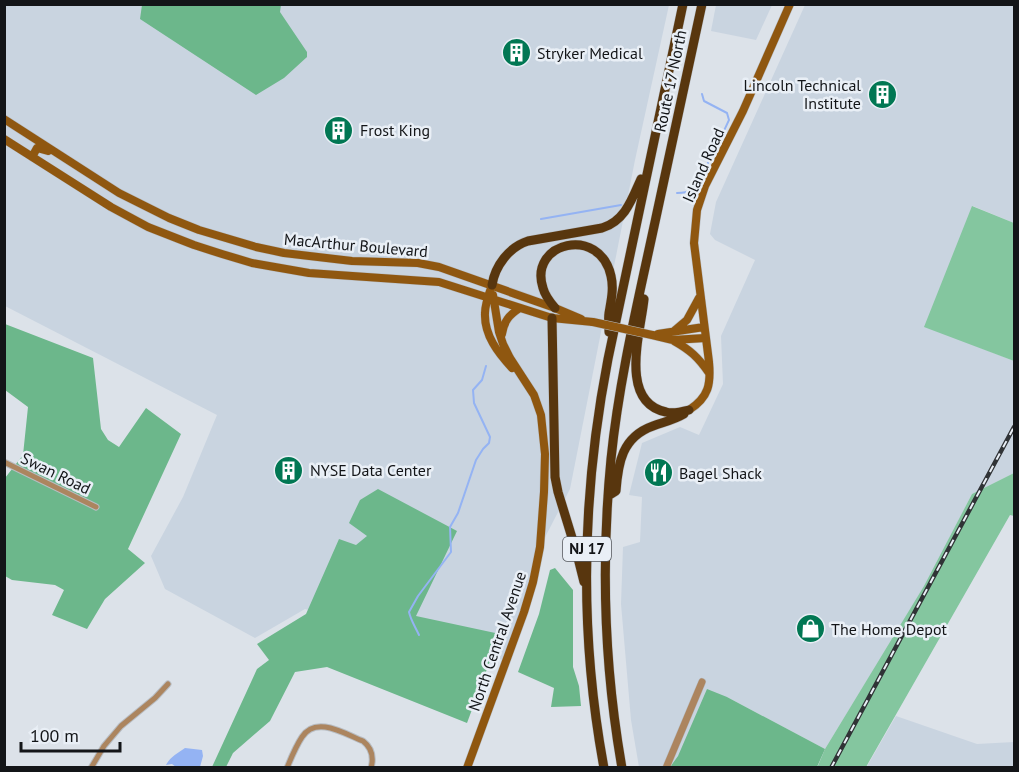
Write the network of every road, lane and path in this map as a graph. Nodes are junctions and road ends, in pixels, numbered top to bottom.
1 (683, 4) edge
2 (702, 4) edge
3 (789, 4) edge
4 (4, 119) edge
5 (4, 139) edge
6 (32, 157) junction
7 (649, 161) junction
8 (76, 165) junction
9 (73, 183) junction
10 (119, 193) junction
11 (647, 259) junction
12 (492, 285) junction
13 (700, 297) junction
14 (491, 299) junction
15 (520, 308) junction
16 (555, 308) junction
17 (552, 318) junction
18 (589, 321) junction
19 (704, 327) junction
20 (673, 336) junction
21 (501, 338) junction
22 (705, 338) junction
23 (608, 359) junction
24 (709, 374) junction
25 (525, 380) junction
26 (689, 410) junction
27 (4, 462) edge
28 (608, 496) junction
29 (96, 507) dead end
30 (587, 597) junction
31 (702, 682) dead end
32 (168, 684) dead end
33 (599, 741) junction
34 (91, 768) edge
35 (286, 768) edge
36 (371, 768) edge
37 (467, 768) edge
38 (597, 768) edge
39 (604, 768) edge
40 (622, 768) edge
41 (666, 768) edge

1 - 7 highway, NJ 17
2 - 11 highway, Route 17 North / NJ 17
3 - 13 main road, Island Road
4 - 8 main road, MacArthur Boulevard
5 - 6 main road, MacArthur Boulevard
6 - 8 main road
6 - 9 main road, MacArthur Boulevard
7 - 12 highway
7 - 23 highway, NJ 17
8 - 10 main road, MacArthur Boulevard
9 - 10 main road
9 - 14 main road, MacArthur Boulevard
10 - 12 main road, MacArthur Boulevard
11 - 26 highway
11 - 28 highway, NJ 17
12 - 14 main road, North Central Avenue
12 - 16 main road, MacArthur Boulevard
13 - 19 main road, Island Road
13 - 20 main road
14 - 15 main road, MacArthur Boulevard
14 - 21 main road, North Central Avenue
14 - 25 main road, North Central Avenue
15 - 17 main road, MacArthur Boulevard
15 - 21 main road
16 - 18 main road, MacArthur Boulevard
16 - 23 highway
17 - 18 main road, MacArthur Boulevard
17 - 30 highway
18 - 20 main road, MacArthur Boulevard, bridge
19 - 20 main road, MacArthur Boulevard
19 - 22 main road, Island Road
20 - 22 main road, MacArthur Boulevard
20 - 24 main road
21 - 25 main road, North Central Avenue
22 - 24 main road, Island Road
23 - 30 highway, NJ 17
24 - 26 main road, Island Road
25 - 37 main road, North Central Avenue
26 - 28 highway
27 - 29 street, Swan Road
28 - 40 highway, NJ 17
30 - 33 highway, NJ 17
31 - 41 street
32 - 34 street
33 - 38 highway
33 - 39 highway, NJ 17
35 - 36 street

